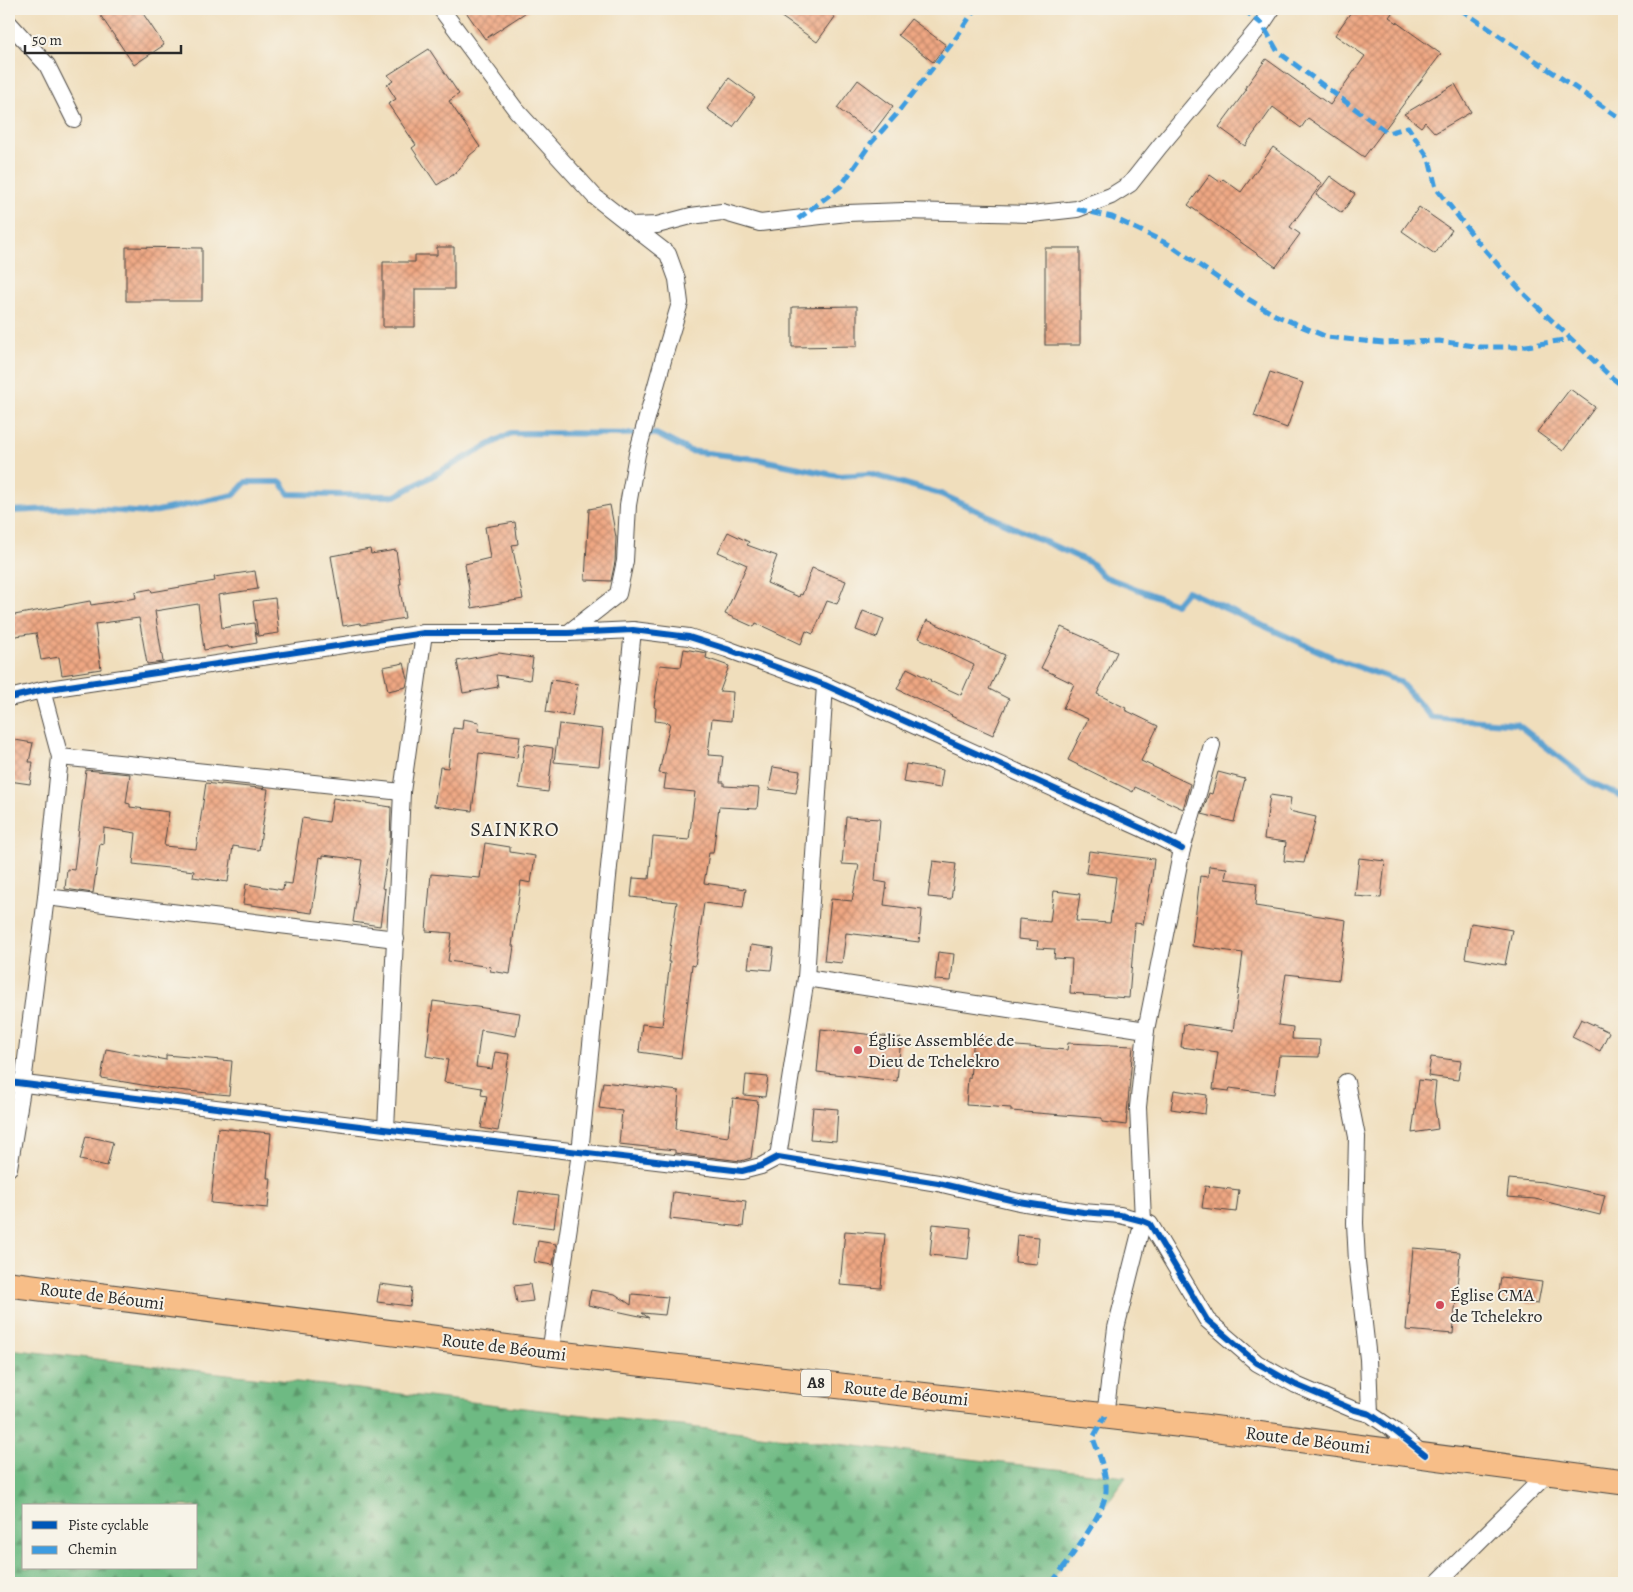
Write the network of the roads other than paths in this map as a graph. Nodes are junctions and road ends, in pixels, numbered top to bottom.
1 (441, 9) edge
2 (1272, 9) edge
3 (9, 23) edge
4 (74, 119) dead end
5 (632, 226) junction
6 (633, 630) junction
7 (424, 633) junction
8 (568, 633) junction
9 (825, 686) junction
10 (42, 690) junction
11 (9, 698) edge
12 (1212, 745) dead end
13 (60, 757) junction
14 (402, 792) junction
15 (1182, 849) junction
16 (46, 898) junction
17 (396, 939) junction
18 (806, 978) junction
19 (1146, 1030) junction
20 (1346, 1082) dead end
21 (16, 1083) edge
22 (386, 1129) junction
23 (580, 1152) junction
24 (778, 1157) junction
25 (9, 1168) edge
26 (1143, 1221) junction
27 (9, 1284) edge
28 (550, 1353) junction
29 (1370, 1414) junction
30 (1105, 1416) junction
31 (1425, 1455) junction
32 (1549, 1472) junction
33 (1624, 1482) edge
34 (1437, 1583) edge

1 - 5 street
2 - 5 street
3 - 4 street
5 - 8 street
6 - 8 street
6 - 9 street
6 - 23 street
7 - 8 street
7 - 10 street
7 - 14 street
9 - 15 street
9 - 18 street
10 - 11 street
10 - 13 street
12 - 15 street
13 - 14 street
13 - 16 street
14 - 17 street
15 - 19 street
16 - 17 street
16 - 21 street
17 - 22 street
18 - 19 street
18 - 24 street
19 - 26 street
20 - 29 street
21 - 22 street
21 - 25 street
22 - 23 street
23 - 24 street
23 - 28 street
24 - 26 street
26 - 29 street
26 - 30 street
27 - 28 main road, Route de Béoumi / A8
28 - 30 main road, Route de Béoumi / A8
29 - 31 street
30 - 31 main road, Route de Béoumi / A8
31 - 32 main road, Route de Béoumi / A8
32 - 33 main road, Route de Béoumi / A8
32 - 34 street

